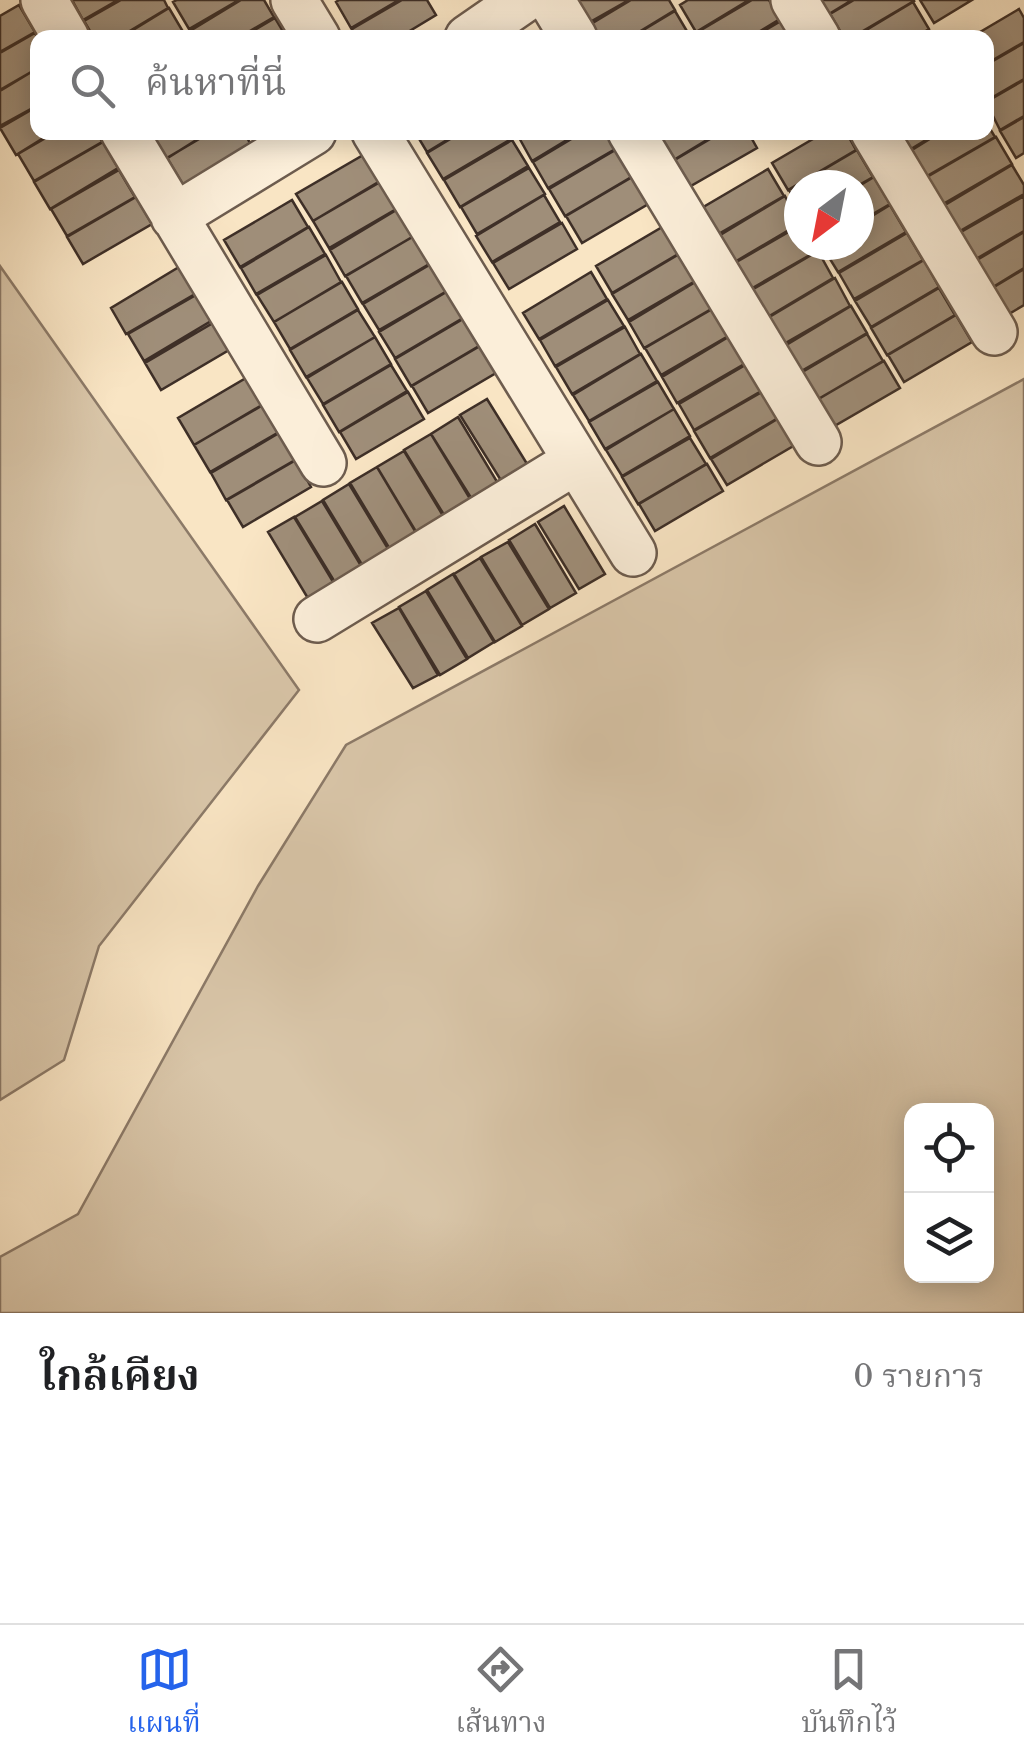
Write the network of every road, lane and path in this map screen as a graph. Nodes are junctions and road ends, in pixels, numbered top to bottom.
1 (44, 0) edge
2 (294, 0) edge
3 (523, 0) edge
4 (551, 0) edge
5 (794, 0) edge
6 (61, 30) edge
7 (312, 30) edge
8 (480, 30) edge
9 (569, 30) edge
10 (812, 30) edge
11 (129, 140) edge
12 (299, 140) edge
13 (380, 140) edge
14 (636, 140) edge
15 (879, 140) edge
16 (174, 217) junction
17 (994, 332) dead end
18 (818, 442) dead end
19 (576, 461) junction
20 (323, 463) dead end
21 (632, 554) dead end
22 (317, 619) dead end

1 - 6 street
2 - 7 street
3 - 8 street
4 - 9 street
5 - 10 street
11 - 16 street
12 - 16 street
13 - 19 street
14 - 18 street
15 - 17 street
16 - 20 street
19 - 21 street
19 - 22 street

